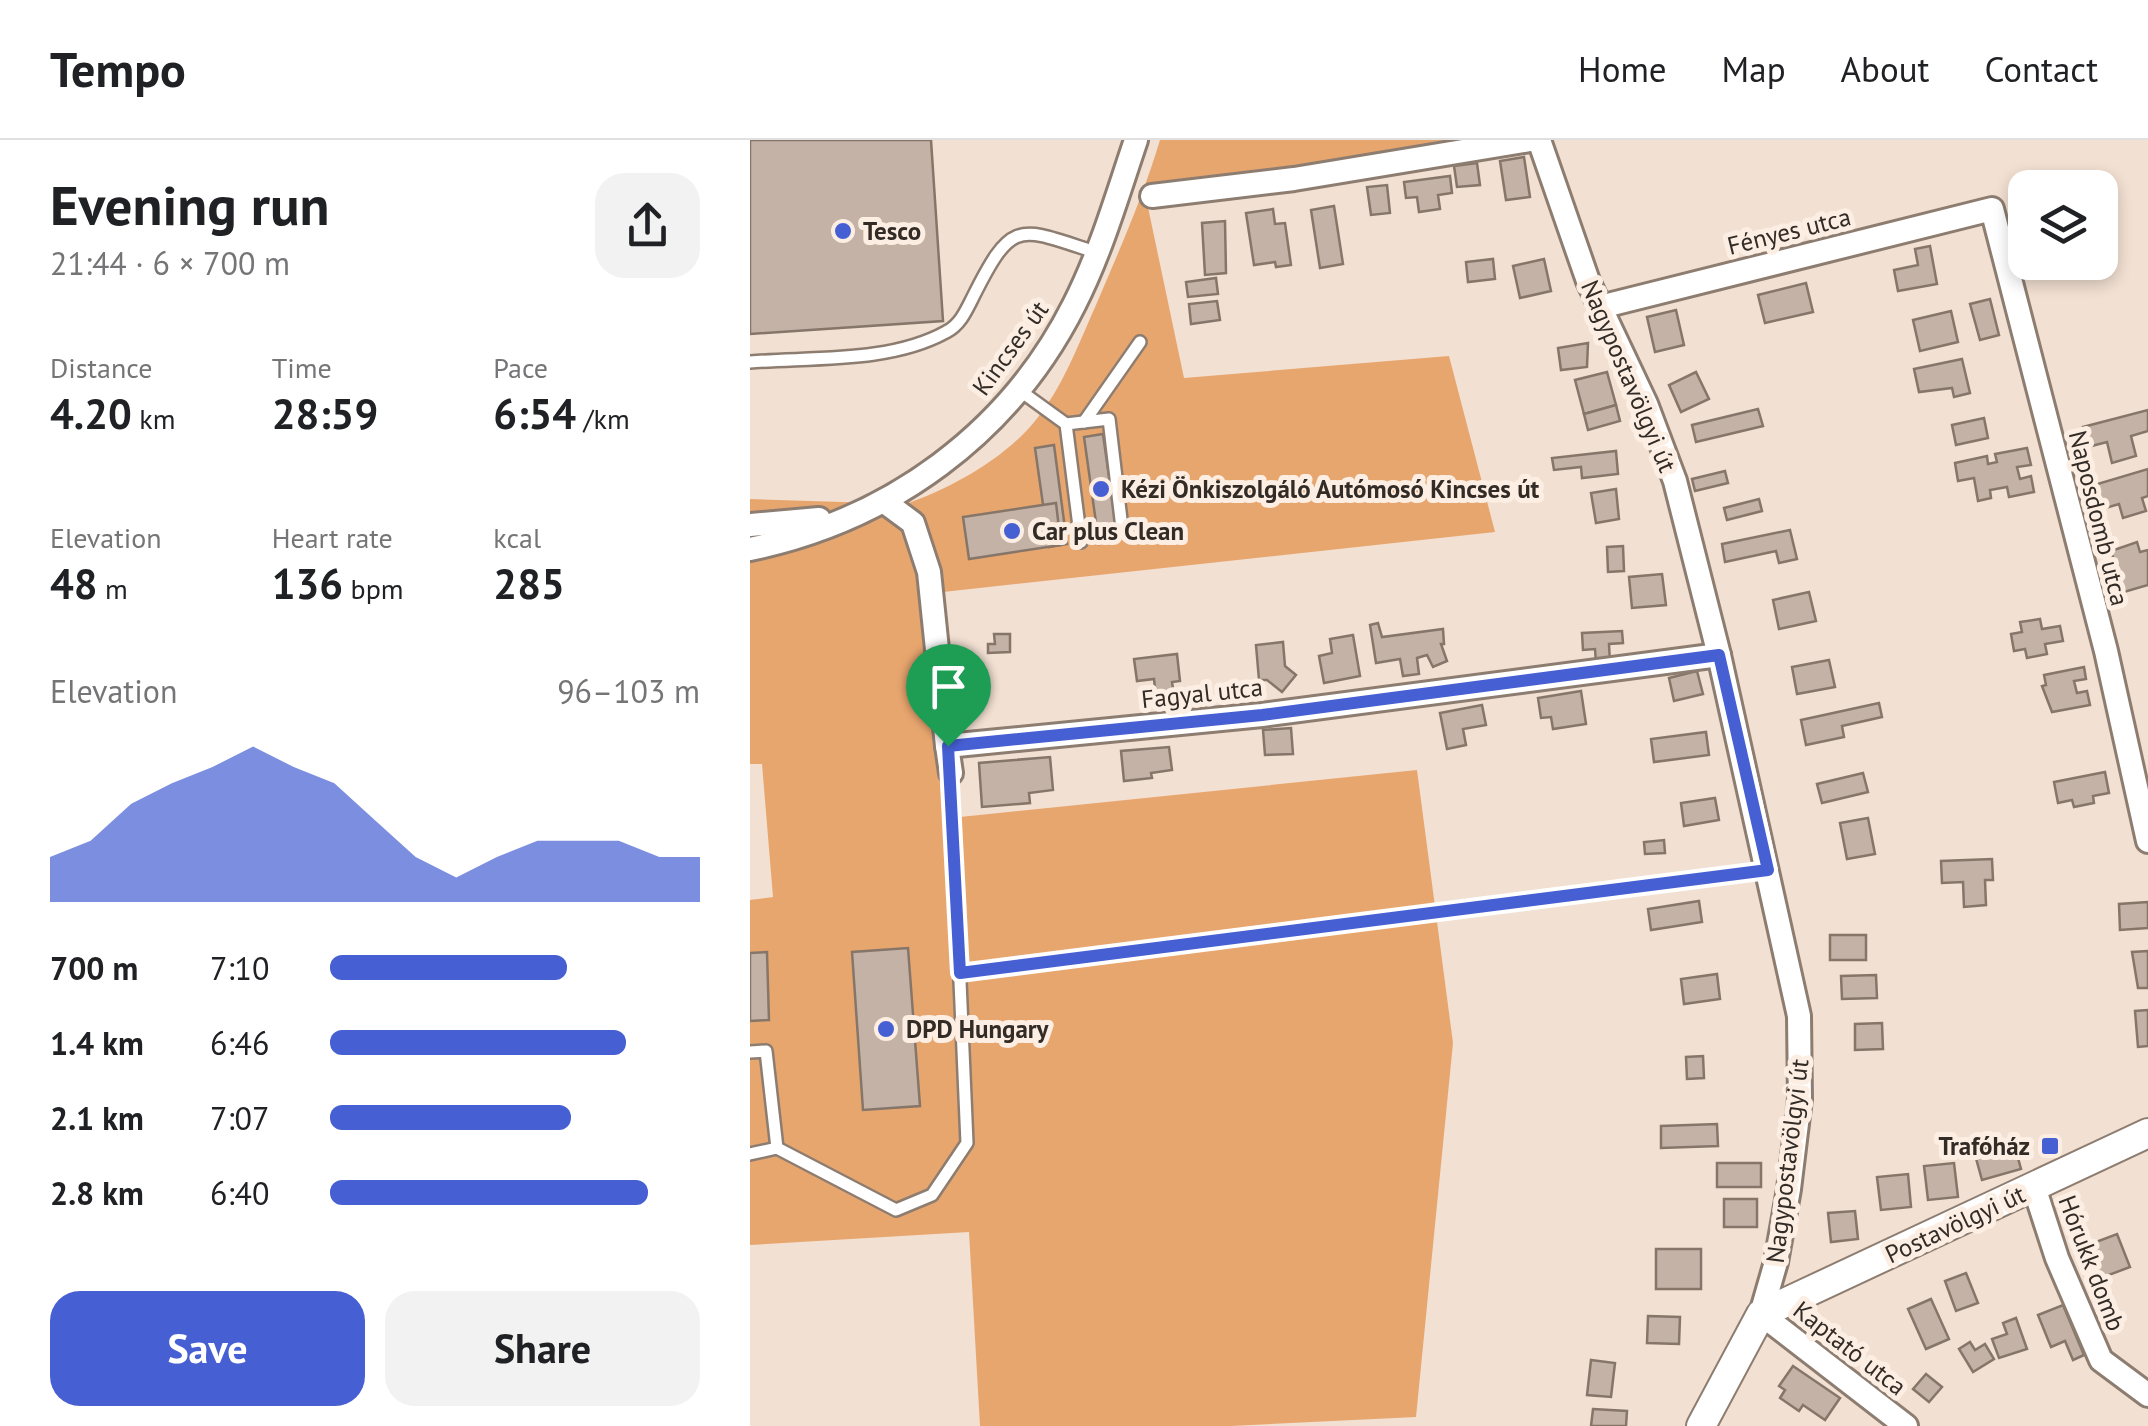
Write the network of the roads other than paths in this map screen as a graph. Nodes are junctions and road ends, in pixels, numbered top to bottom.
1 (1136, 140) edge
2 (1530, 140) edge
3 (1539, 140) edge
4 (1152, 196) dead end
5 (1992, 209) joint
6 (1098, 254) junction
7 (1600, 306) junction
8 (1140, 342) dead end
9 (750, 362) edge
10 (1019, 390) junction
11 (1084, 422) junction
12 (1066, 424) junction
13 (886, 503) junction
14 (842, 517) junction
15 (750, 526) edge
16 (1122, 528) dead end
17 (1081, 542) dead end
18 (750, 548) edge
19 (1719, 655) junction
20 (948, 746) junction
21 (950, 772) joint
22 (2148, 842) edge
23 (1768, 870) junction
24 (960, 973) junction
25 (750, 1052) edge
26 (2148, 1133) edge
27 (777, 1148) junction
28 (750, 1154) edge
29 (2034, 1187) junction
30 (1761, 1314) junction
31 (2148, 1395) edge
32 (1701, 1426) edge
33 (1906, 1426) edge

1 - 6 street, Kincses út
2 - 4 street
3 - 7 street, Nagypostavölgyi út
5 - 7 street, Fényes utca
5 - 22 street, Naposdomb utca
6 - 9 lane
6 - 10 street, Kincses út
7 - 19 street, Nagypostavölgyi út
8 - 11 lane
10 - 12 lane
10 - 13 street, Kincses út
11 - 12 lane
11 - 16 lane
12 - 17 lane
13 - 14 street, Kincses út
13 - 20 street
14 - 15 street
14 - 18 street
19 - 20 street, Fagyal utca
19 - 23 street, Nagypostavölgyi út
20 - 21 street
21 - 24 lane
23 - 24 lane
23 - 30 street, Nagypostavölgyi út
24 - 27 lane
25 - 27 lane
26 - 29 street, Postavölgyi út
27 - 28 lane
29 - 30 street, Postavölgyi út
29 - 31 street, Hórukk domb
30 - 32 street, Nagypostavölgyi út
30 - 33 street, Kaptató utca

